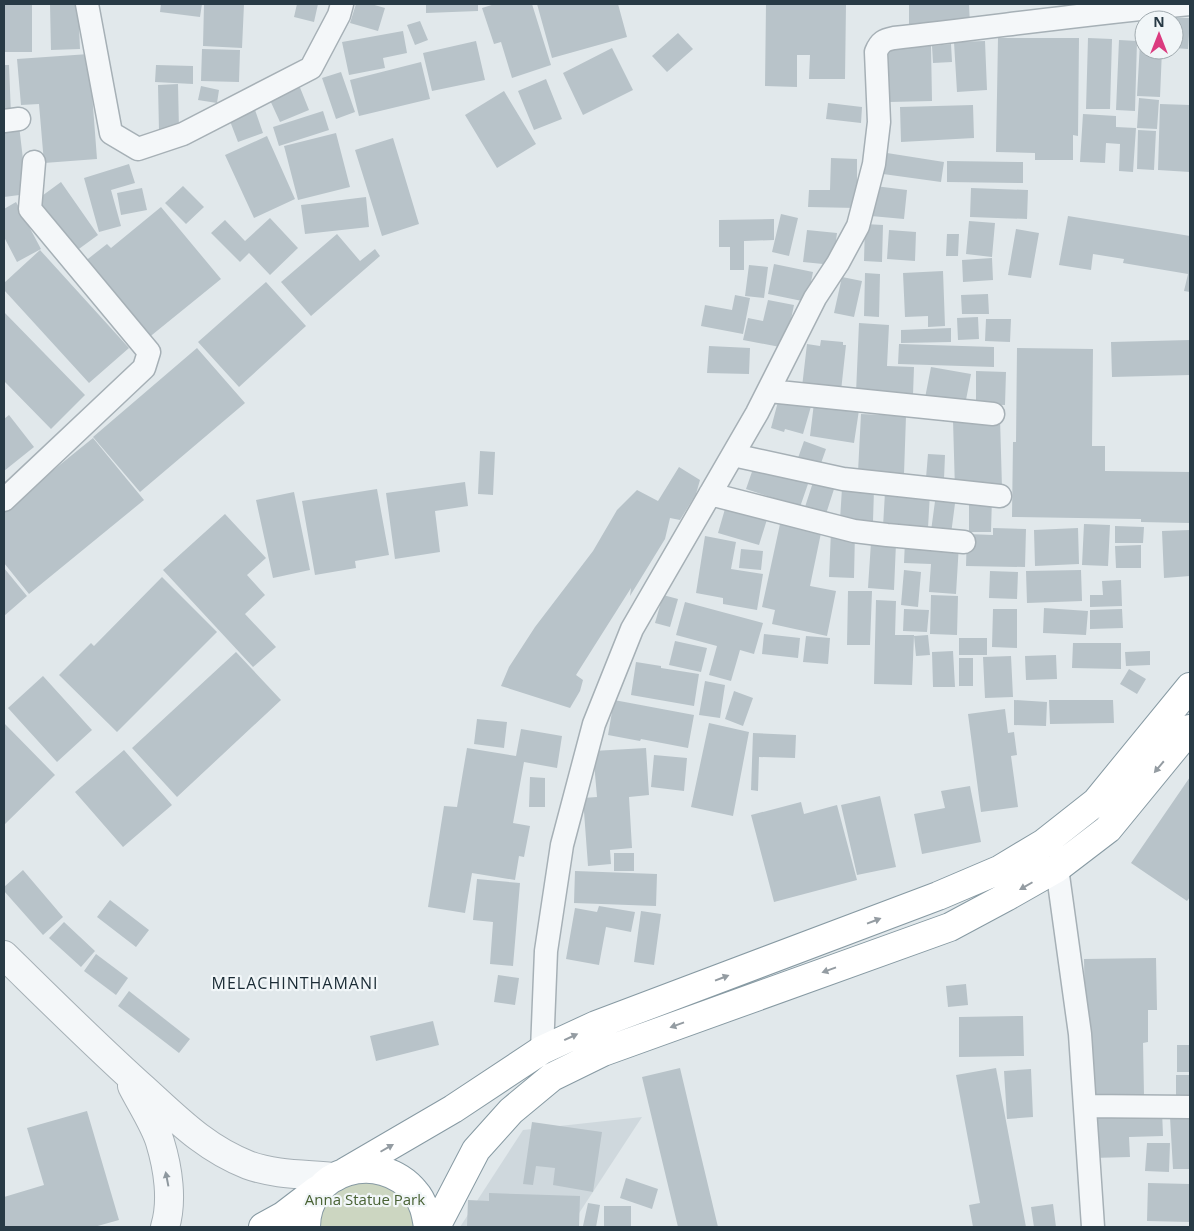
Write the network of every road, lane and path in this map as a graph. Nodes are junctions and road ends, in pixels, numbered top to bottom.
1 (86, 4) edge
2 (342, 4) edge
3 (1190, 4) edge
4 (34, 162) dead end
5 (769, 391) junction
6 (993, 414) dead end
7 (733, 455) junction
8 (710, 494) junction
9 (1000, 496) dead end
10 (4, 500) edge
11 (964, 542) dead end
12 (1190, 687) edge
13 (1190, 729) edge
14 (1057, 868) junction
15 (4, 955) edge
16 (542, 1050) junction
17 (124, 1071) junction
18 (1085, 1106) junction
19 (1190, 1107) edge
20 (336, 1177) junction
21 (165, 1227) edge
22 (263, 1227) edge
23 (306, 1227) edge
24 (428, 1227) edge
25 (436, 1227) edge
26 (1092, 1227) edge

1 - 2 street
3 - 5 street
4 - 10 street
5 - 6 street
5 - 7 street
7 - 8 street
7 - 9 street
8 - 11 street
8 - 16 street
16 -> 12 highway
13 -> 14 highway
14 - 18 street
14 -> 25 highway
15 - 17 street
20 -> 16 highway
17 - 20 street
21 -> 17 street
18 - 19 street
18 - 26 street
20 - 22 highway
20 - 23 highway
20 - 24 highway

